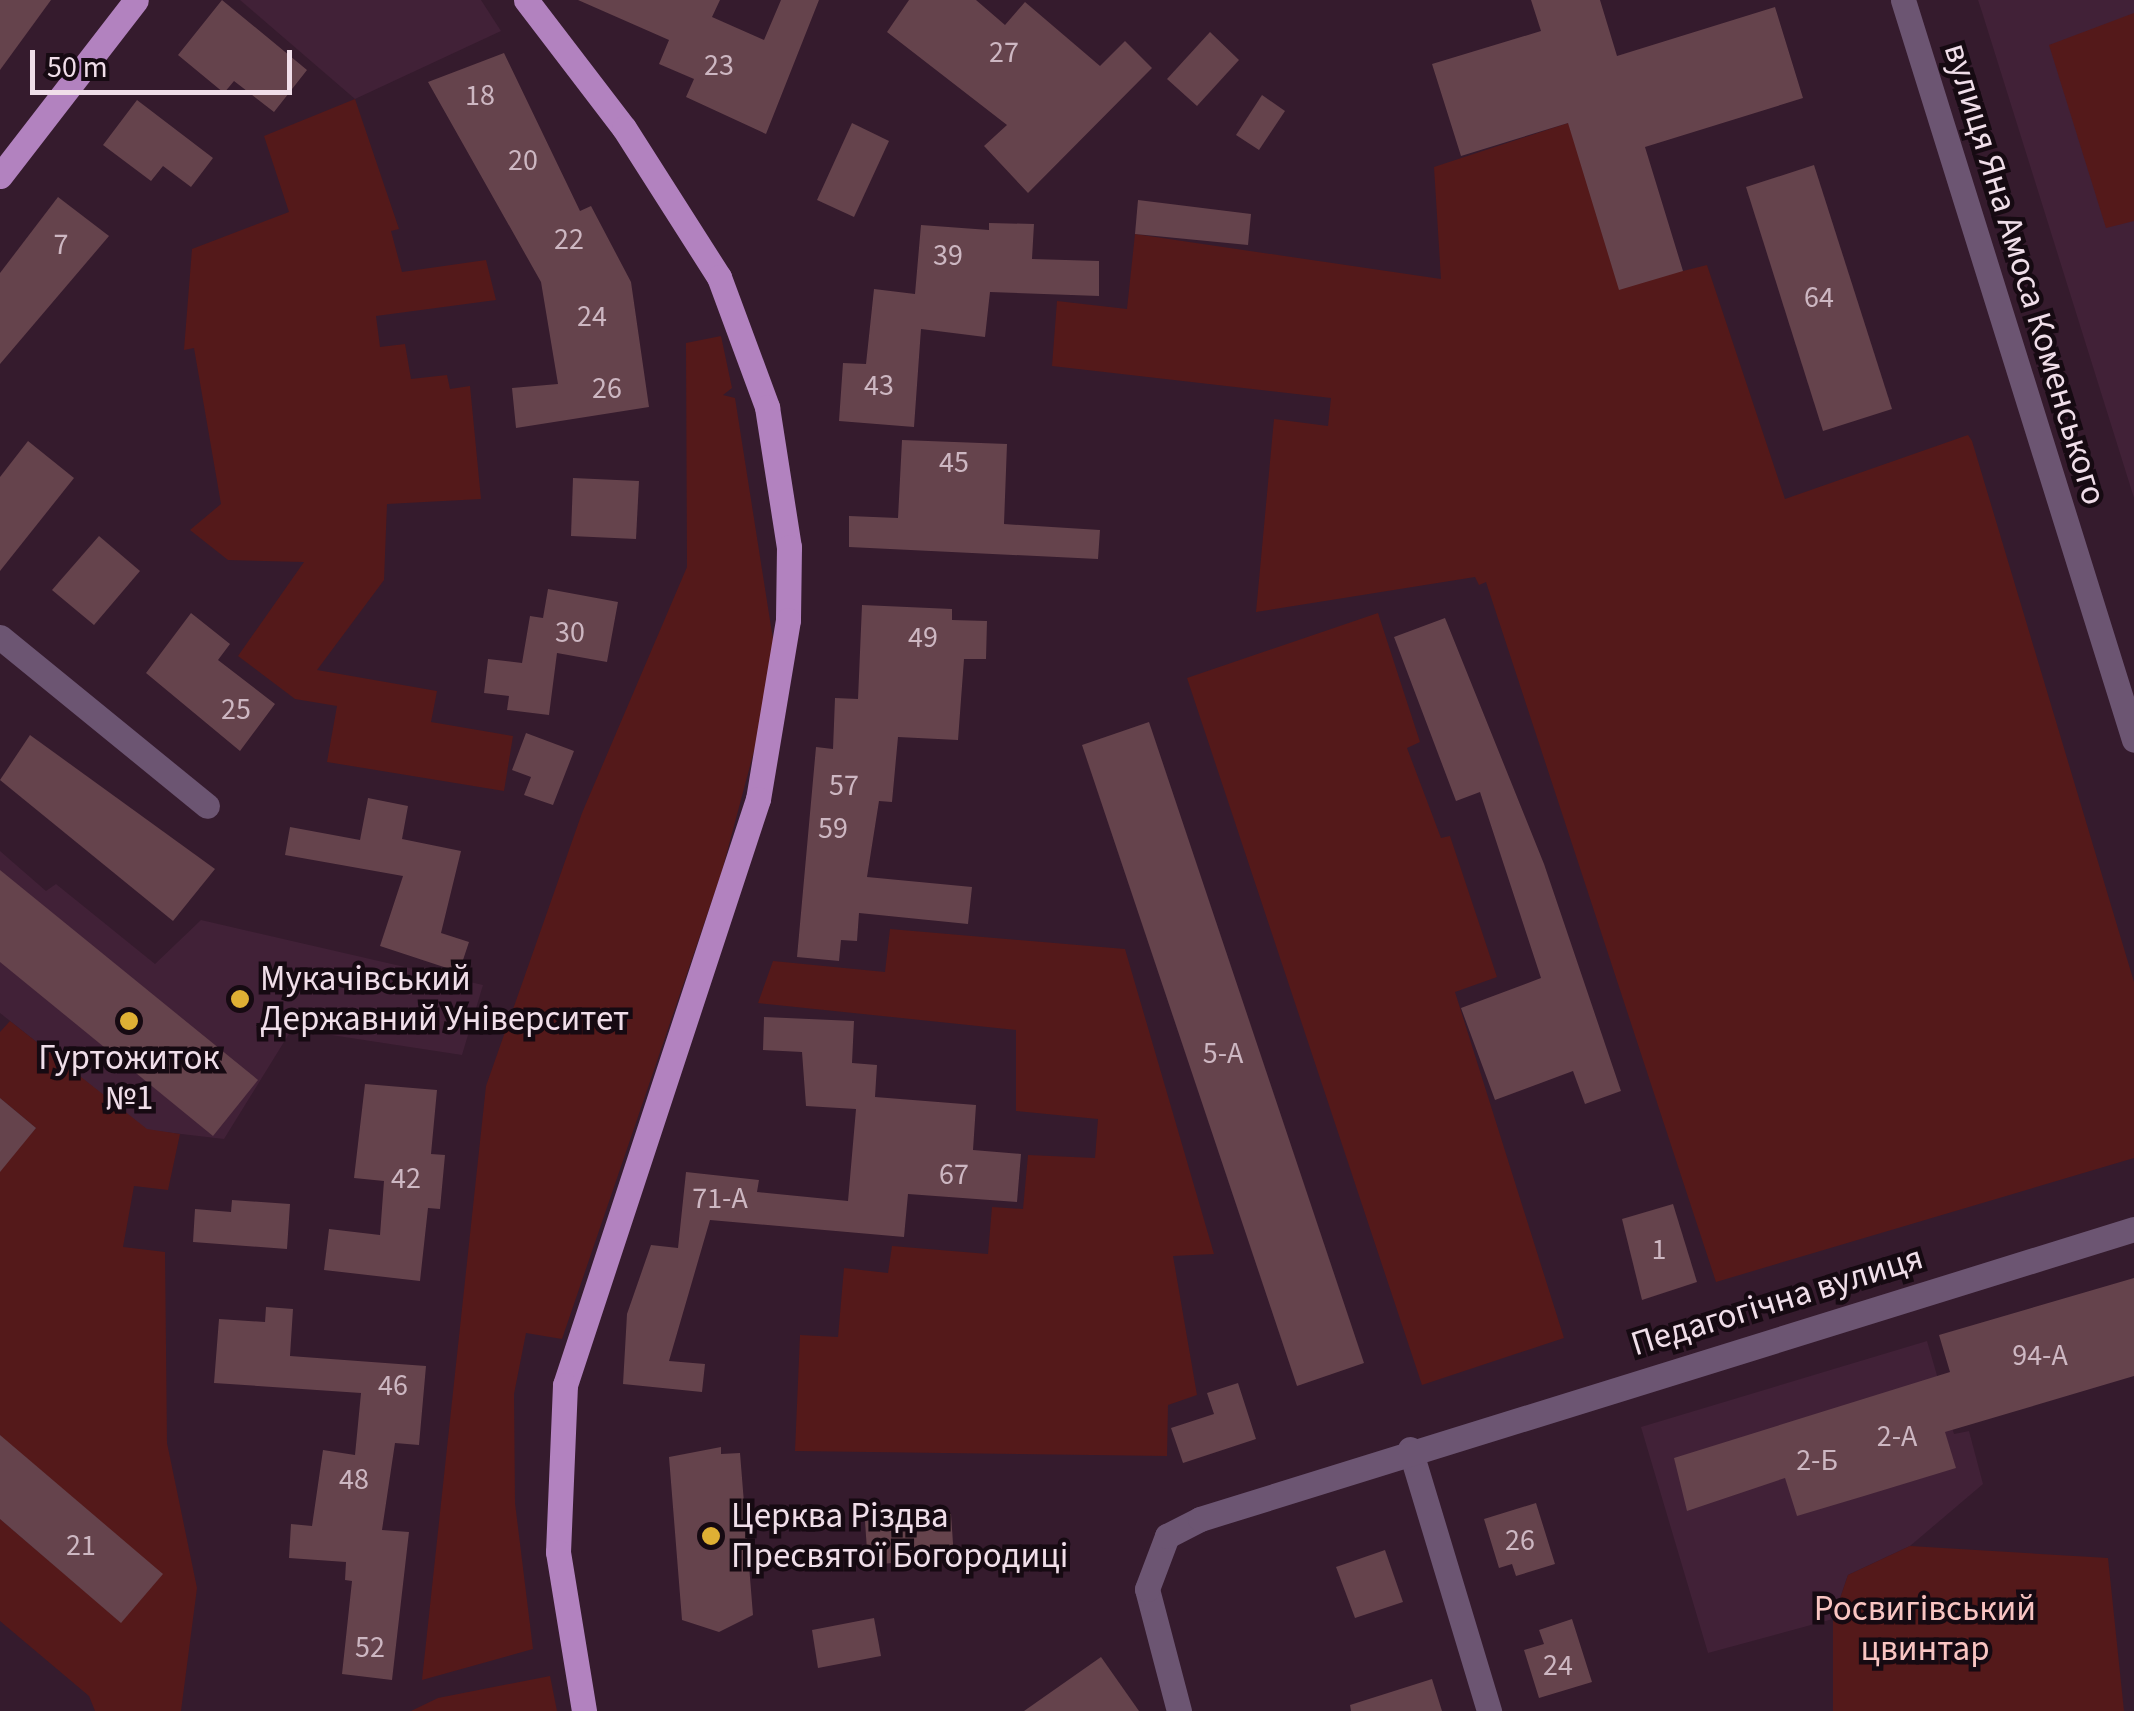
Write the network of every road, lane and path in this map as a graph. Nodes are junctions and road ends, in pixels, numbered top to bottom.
1 (136, 0) edge
2 (526, 0) edge
3 (1903, 0) edge
4 (0, 176) edge
5 (0, 638) edge
6 (2134, 740) edge
7 (207, 806) dead end
8 (2134, 1229) edge
9 (1410, 1449) junction
10 (584, 1711) edge
11 (1180, 1711) edge
12 (1489, 1711) edge

1 - 4 main road
2 - 10 main road
3 - 6 street, вулиця Яна Амоса Коменського
5 - 7 street
8 - 9 street, Педагогічна вулиця
9 - 11 street, Педагогічна вулиця
9 - 12 street

